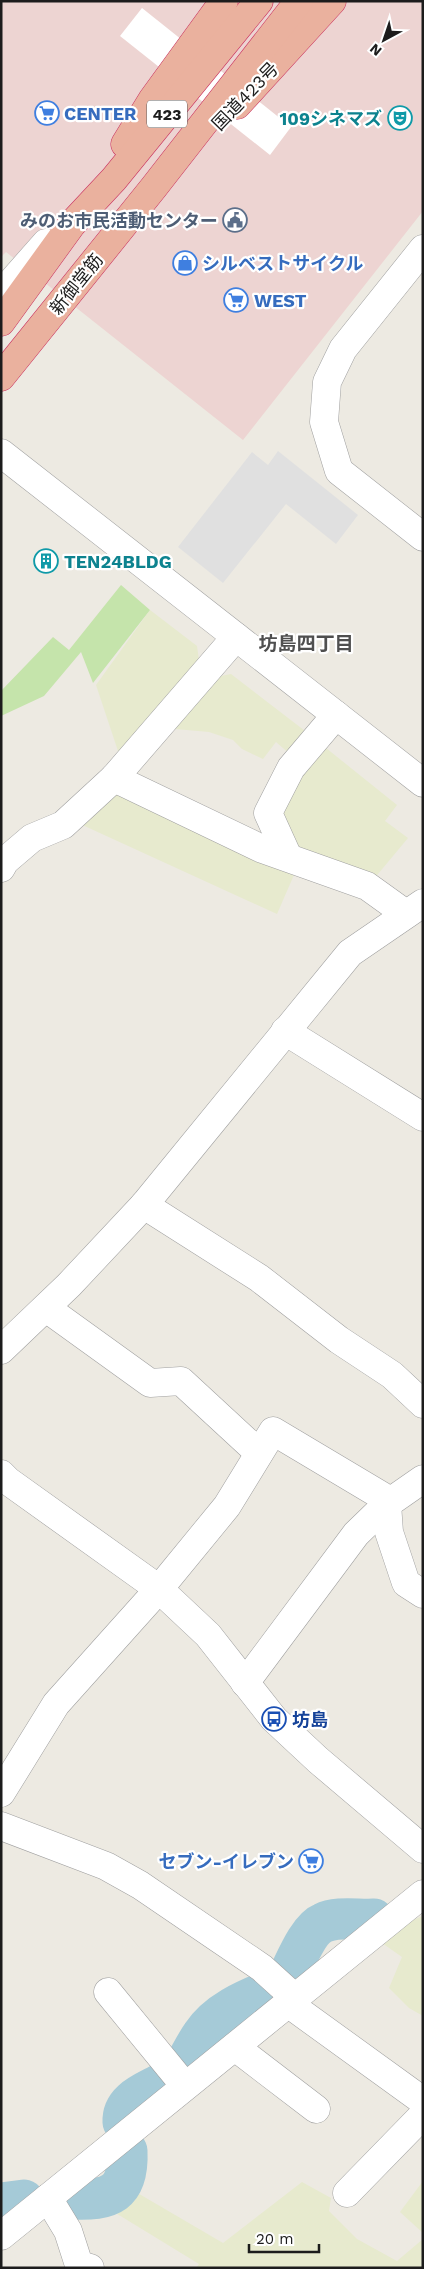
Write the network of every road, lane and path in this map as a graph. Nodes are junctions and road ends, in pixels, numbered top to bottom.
1 (224, 1) edge
2 (260, 1) edge
3 (299, 1) edge
4 (332, 1) edge
5 (154, 187) junction
6 (72, 224) junction
7 (423, 249) edge
8 (1, 294) edge
9 (1, 322) edge
10 (1, 378) edge
11 (1, 453) edge
12 (423, 537) edge
13 (236, 637) junction
14 (336, 715) junction
15 (114, 778) junction
16 (423, 783) edge
17 (288, 857) junction
18 (1, 868) edge
19 (414, 909) edge
20 (285, 1031) junction
21 (423, 1117) edge
22 (144, 1205) junction
23 (46, 1308) junction
24 (1, 1350) edge
25 (423, 1404) edge
26 (259, 1453) junction
27 (1, 1474) edge
28 (423, 1479) edge
29 (387, 1504) junction
30 (159, 1589) junction
31 (423, 1594) edge
32 (245, 1682) junction
33 (1, 1793) edge
34 (1, 1826) edge
35 (423, 1849) edge
36 (423, 1894) edge
37 (108, 1992) dead end
38 (292, 2001) junction
39 (235, 2047) junction
40 (185, 2086) junction
41 (423, 2101) edge
42 (316, 2108) dead end
43 (423, 2115) edge
44 (347, 2193) dead end
45 (48, 2198) junction
46 (1, 2236) edge
47 (90, 2268) edge

1 - 6 highway, 423
2 - 6 highway, 新御堂筋 / 423
3 - 5 highway, 新御堂筋 / 423
4 - 5 highway, 国道423号 / 423
5 - 10 highway, 新御堂筋 / 423
6 - 8 street
6 - 9 highway, 新御堂筋 / 423
7 - 12 street
11 - 13 street
13 - 14 street
13 - 15 street
14 - 16 street
14 - 17 street
15 - 17 street
15 - 18 street
17 - 19 street
19 - 20 street
20 - 21 street
20 - 22 street
22 - 23 street
22 - 25 street
23 - 24 street
23 - 26 street
26 - 29 street
26 - 30 street
27 - 30 street
28 - 29 street
29 - 31 street
29 - 32 street
30 - 32 street
30 - 33 street
32 - 35 street
34 - 38 street
36 - 38 street
37 - 40 street
38 - 39 street
38 - 41 street
39 - 40 street
39 - 42 street
40 - 45 street
43 - 44 street
45 - 46 street
45 - 47 street

